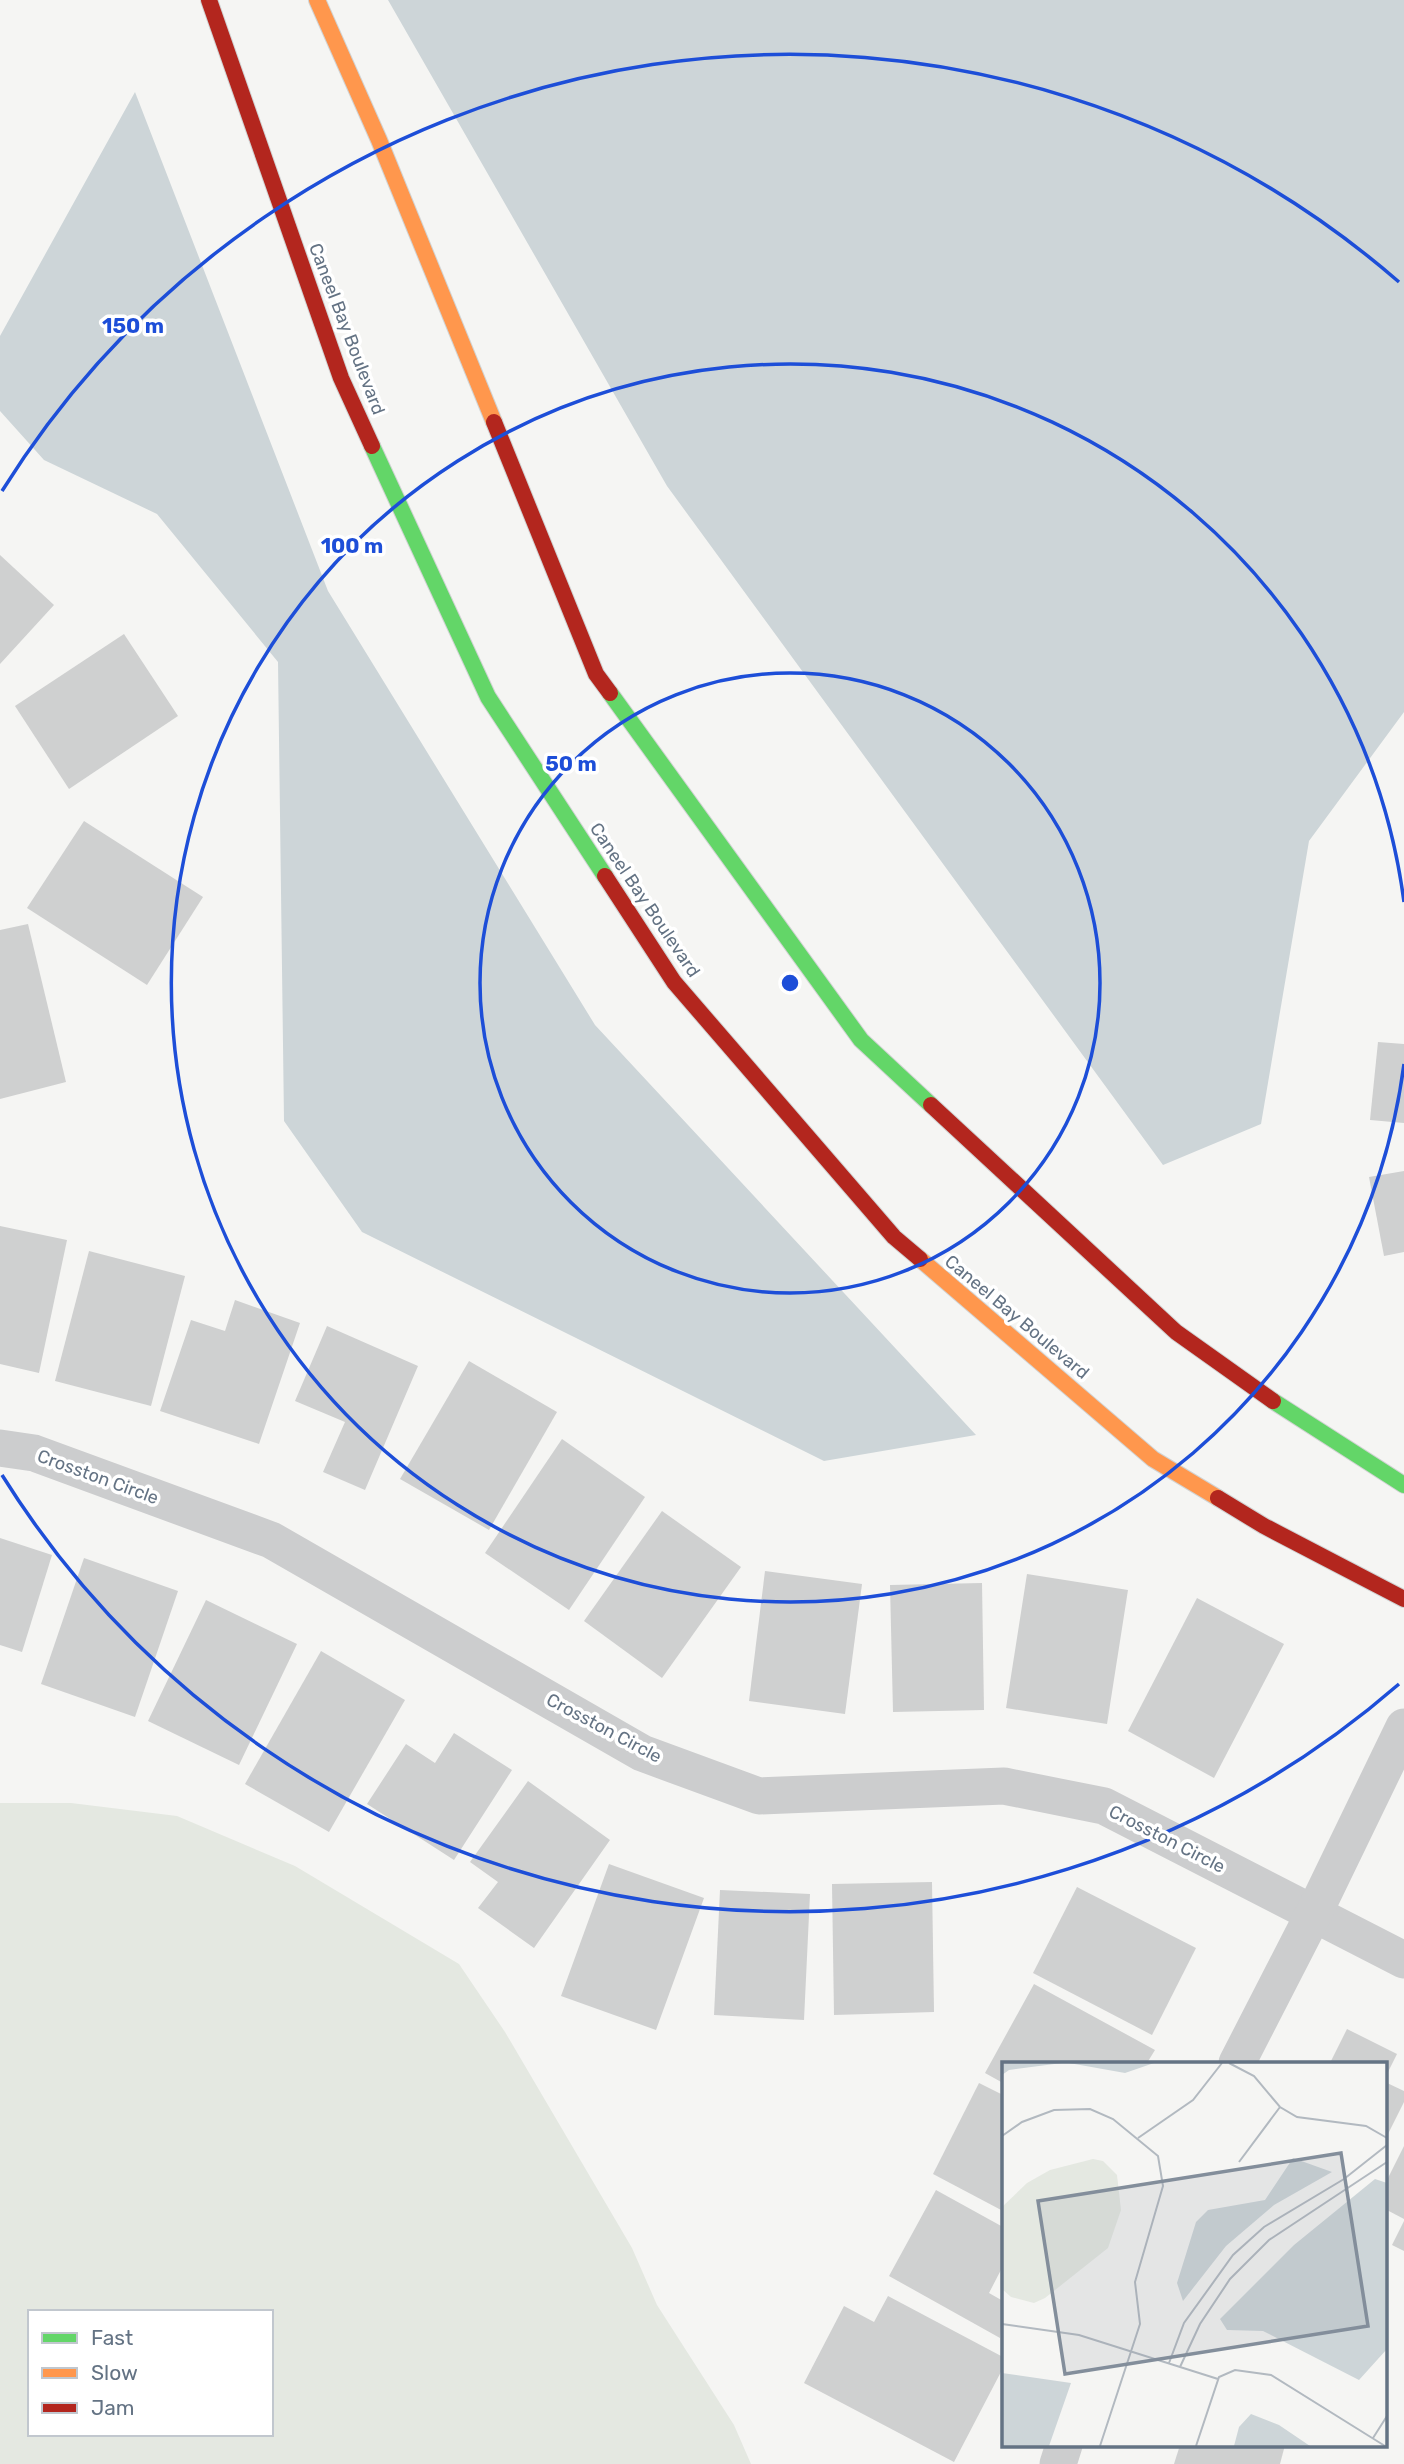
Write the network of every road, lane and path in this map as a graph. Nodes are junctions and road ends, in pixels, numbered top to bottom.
1 (209, 0) edge
2 (317, 0) edge
3 (0, 1448) edge
4 (1404, 1485) edge
5 (1404, 1599) edge
6 (1404, 1727) edge
7 (1314, 1913) junction
8 (1404, 1960) edge
9 (1238, 2062) edge
10 (1064, 2446) edge
11 (1058, 2464) edge

1 - 5 street, Caneel Bay Boulevard
2 - 4 street
3 - 7 street, Crosston Circle
6 - 7 street
7 - 8 street, Crosston Circle
7 - 9 street
10 - 11 street

